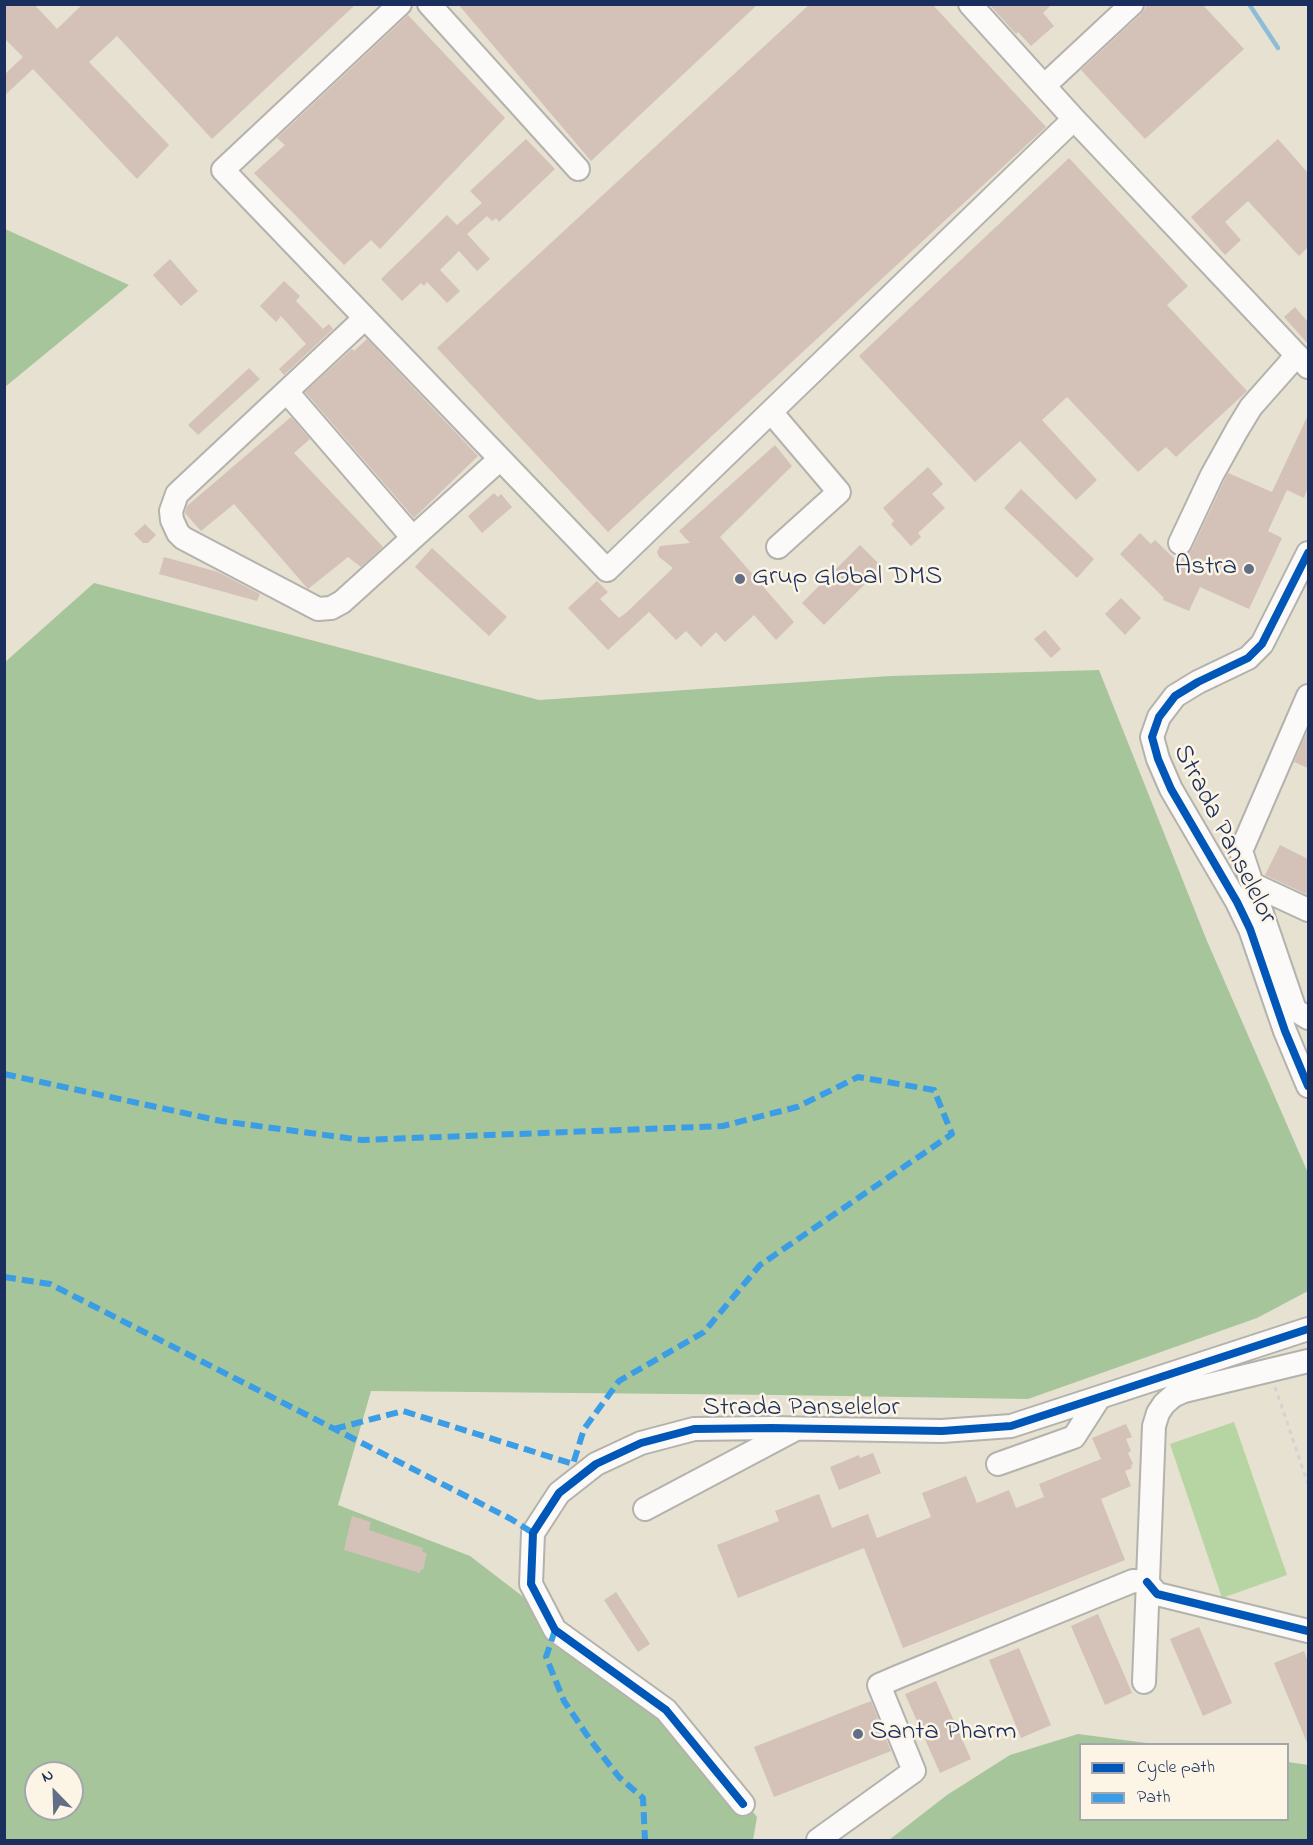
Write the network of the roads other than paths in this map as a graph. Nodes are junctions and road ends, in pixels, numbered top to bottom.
1 (400, 4) edge
2 (429, 4) edge
3 (970, 4) edge
4 (1132, 4) edge
5 (1044, 86) junction
6 (1074, 119) junction
7 (578, 169) dead end
8 (365, 318) junction
9 (1303, 361) edge
10 (287, 392) junction
11 (771, 412) junction
12 (500, 459) junction
13 (413, 538) junction
14 (1180, 543) dead end
15 (778, 547) dead end
16 (1308, 552) edge
17 (1308, 696) edge
18 (1252, 884) junction
19 (1308, 910) edge
20 (1308, 1017) edge
21 (1308, 1086) edge
22 (1308, 1329) edge
23 (1308, 1361) edge
24 (1099, 1398) junction
25 (795, 1429) junction
26 (998, 1464) dead end
27 (645, 1509) dead end
28 (1147, 1582) junction
29 (1308, 1631) edge
30 (1144, 1682) dead end
31 (743, 1804) dead end
32 (818, 1840) edge

1 - 8 street
2 - 7 street
3 - 5 street
4 - 5 street
5 - 6 street
6 - 9 street
6 - 11 street
8 - 10 street
8 - 12 street
9 - 14 street
10 - 13 street
10 - 13 street
11 - 12 street
11 - 15 street
12 - 13 street
16 - 21 street, Strada Panselelor
17 - 18 street
18 - 19 street
18 - 20 street
22 - 24 street, Strada Panselelor
23 - 28 street
24 - 25 street, Strada Panselelor
24 - 26 street
25 - 27 street
25 - 31 street, Strada Panselelor
28 - 29 street
28 - 30 street
28 - 32 street

